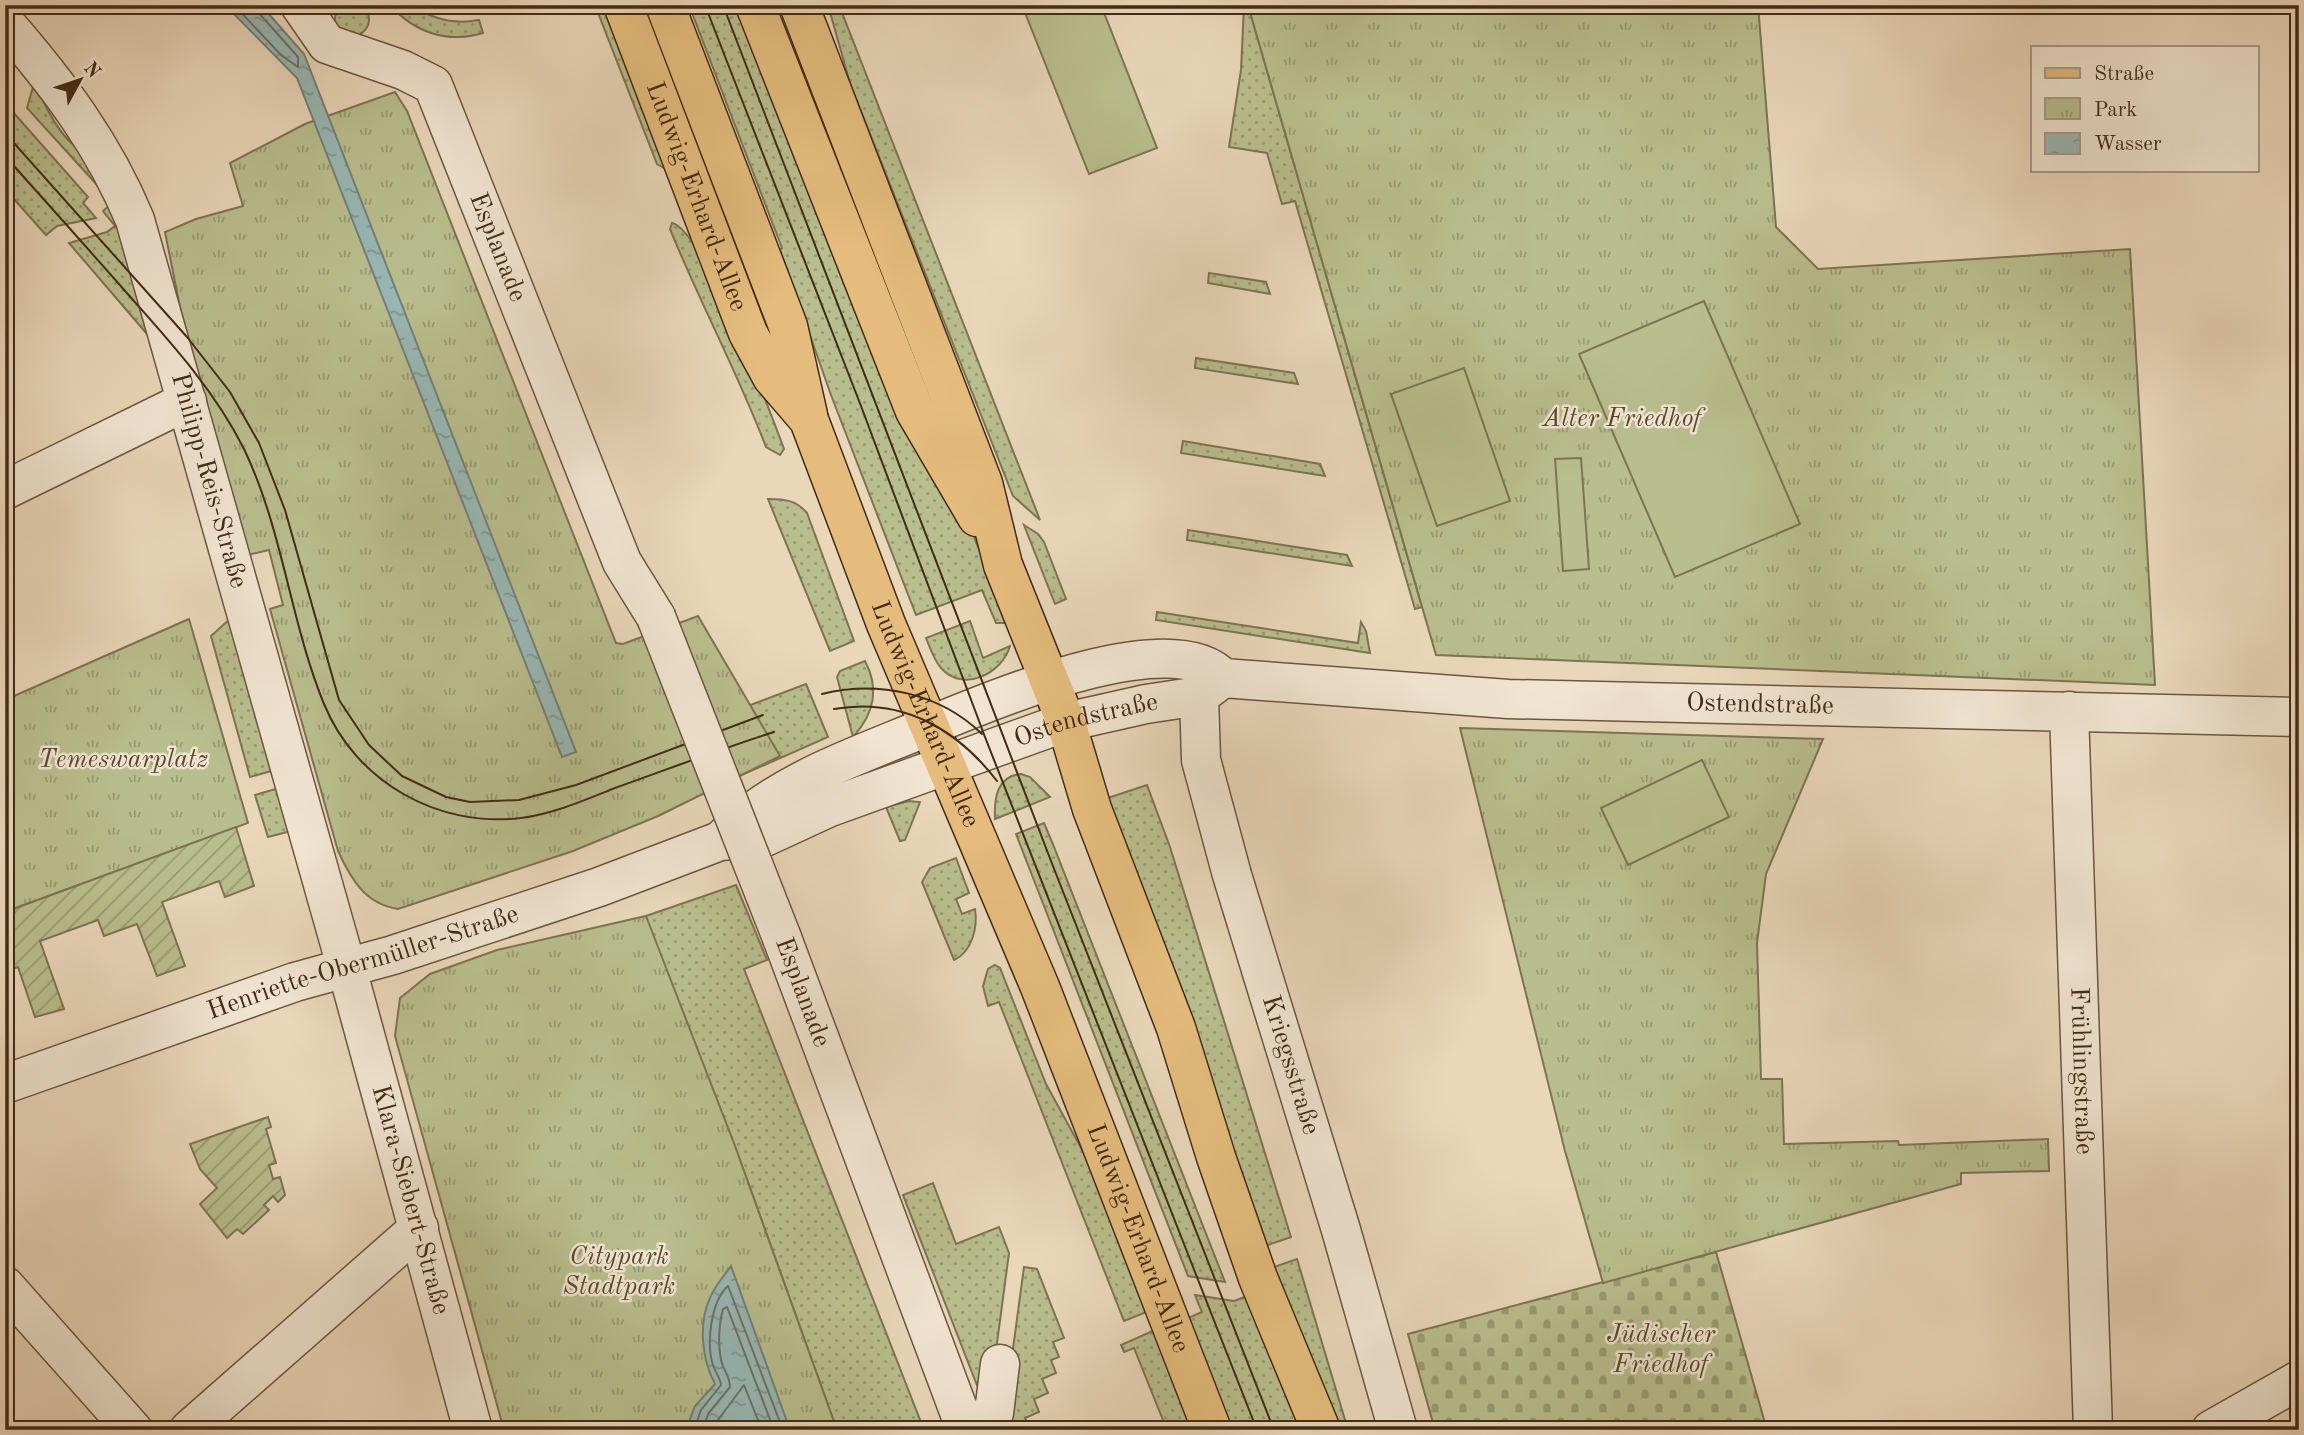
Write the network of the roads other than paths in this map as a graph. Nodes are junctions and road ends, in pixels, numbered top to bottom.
1 (300, 5) edge
2 (622, 5) edge
3 (665, 5) edge
4 (755, 5) edge
5 (799, 5) edge
6 (5, 23) edge
7 (187, 401) junction
8 (809, 420) junction
9 (5, 490) edge
10 (1003, 565) junction
11 (1049, 679) junction
12 (1211, 687) junction
13 (2069, 712) junction
14 (2299, 717) edge
15 (1066, 722) junction
16 (930, 726) junction
17 (946, 765) junction
18 (720, 841) junction
19 (347, 968) junction
20 (5, 1084) edge
21 (419, 1228) junction
22 (5, 1286) edge
23 (1000, 1364) dead end
24 (2299, 1380) edge
25 (965, 1428) edge
26 (133, 1430) edge
27 (189, 1430) edge
28 (473, 1430) edge
29 (1212, 1430) edge
30 (1321, 1430) edge
31 (1398, 1430) edge
32 (2093, 1430) edge
33 (2211, 1430) edge

1 - 25 street, Esplanade, bridge
2 - 8 main road, Ludwig-Erhard-Allee
3 - 8 main road
4 - 10 main road
5 - 10 main road
6 - 7 street, Philipp-Reis-Straße
7 - 9 street
7 - 19 street, Philipp-Reis-Straße
8 - 16 main road, Ludwig-Erhard-Allee
10 - 11 main road
11 - 12 street, Ostendstraße
11 - 15 main road
11 - 16 street, Ostendstraße
12 - 13 street, Ostendstraße
12 - 15 street, Ostendstraße
12 - 31 street, Kriegsstraße
13 - 14 street, Ostendstraße
13 - 32 street, Frühlingstraße
15 - 17 street, Ostendstraße
15 - 30 main road
16 - 17 main road, Ludwig-Erhard-Allee
16 - 18 street, Henriette-Obermüller-Straße
17 - 18 street, Henriette-Obermüller-Straße
17 - 29 main road, Ludwig-Erhard-Allee
18 - 19 street, Henriette-Obermüller-Straße
19 - 20 street, Henriette-Obermüller-Straße
19 - 21 street, Klara-Siebert-Straße
21 - 27 street
21 - 28 street, Klara-Siebert-Straße
22 - 26 street
23 - 25 street
24 - 33 street

